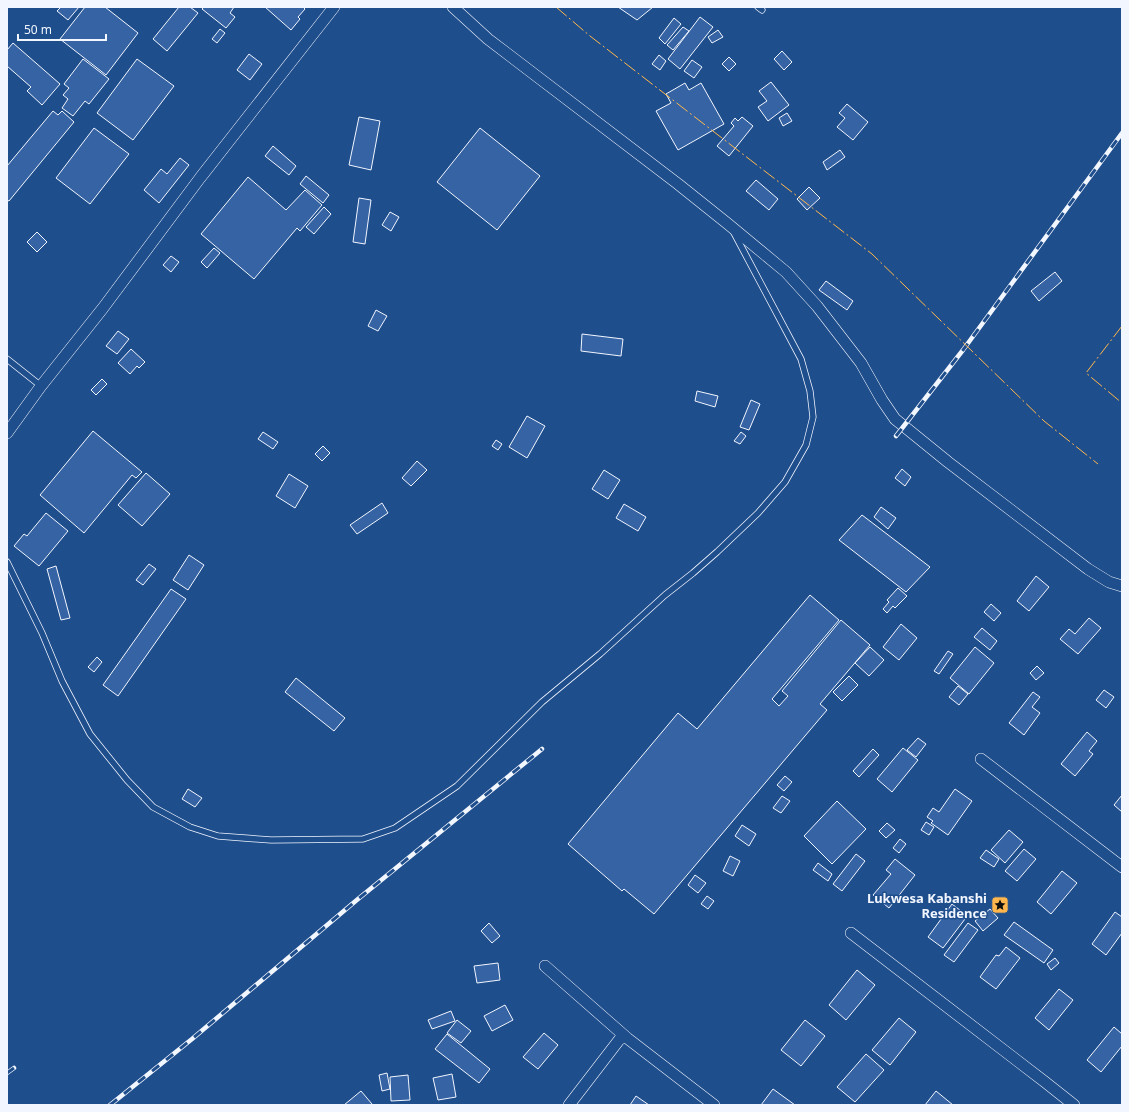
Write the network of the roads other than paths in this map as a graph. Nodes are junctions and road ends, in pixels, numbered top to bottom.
1 (334, 7) edge
2 (452, 7) edge
3 (728, 224) junction
4 (7, 359) edge
5 (41, 386) junction
6 (7, 433) edge
7 (7, 562) edge
8 (1122, 586) edge
9 (981, 759) dead end
10 (1122, 867) edge
11 (851, 933) dead end
12 (544, 966) dead end
13 (627, 1038) junction
14 (569, 1105) edge
15 (714, 1105) edge
16 (1074, 1105) edge

1 - 5 street
2 - 3 street
3 - 7 lane
3 - 8 street
4 - 5 lane
5 - 6 street
9 - 10 street
11 - 16 street
12 - 13 street
13 - 14 street
13 - 15 street

